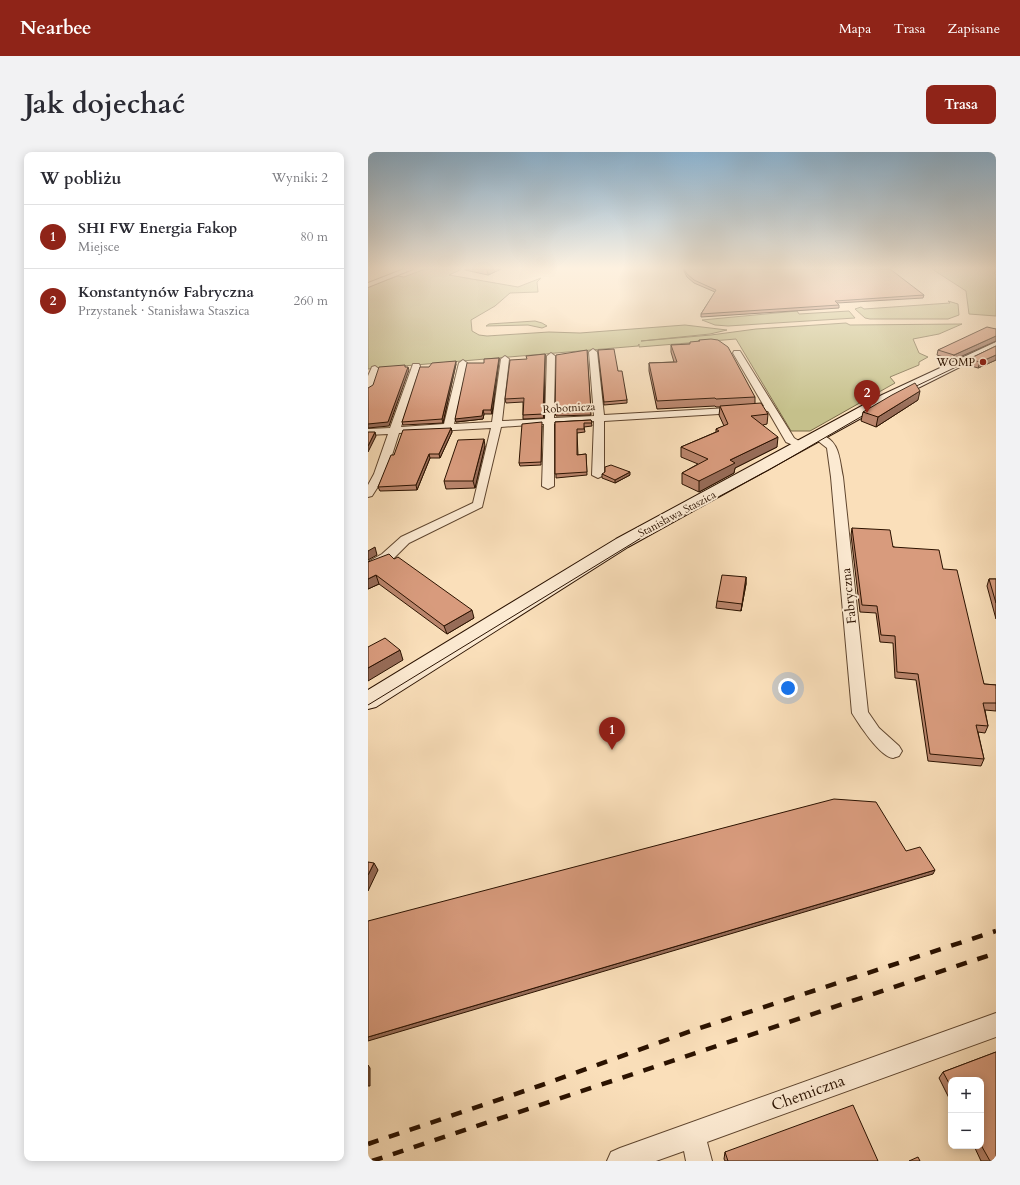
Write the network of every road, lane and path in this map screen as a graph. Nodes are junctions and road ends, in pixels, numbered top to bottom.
1 (996, 345) edge
2 (593, 352) dead end
3 (737, 353) dead end
4 (551, 356) dead end
5 (505, 359) dead end
6 (463, 362) dead end
7 (416, 366) dead end
8 (375, 369) dead end
9 (368, 388) edge
10 (771, 408) junction
11 (599, 419) junction
12 (549, 421) junction
13 (498, 424) junction
14 (448, 427) junction
15 (396, 430) junction
16 (368, 432) edge
17 (818, 437) junction
18 (802, 446) junction
19 (598, 475) dead end
20 (548, 486) dead end
21 (368, 494) edge
22 (368, 567) edge
23 (368, 701) edge
24 (893, 751) dead end
25 (996, 1025) edge
26 (693, 1136) junction
27 (620, 1161) edge
28 (699, 1161) edge

1 - 17 street, Stanisława Staszica
2 - 11 street
3 - 10 street
4 - 12 street
5 - 13 street
6 - 14 street
7 - 15 street
8 - 9 street
10 - 11 street, Robotnicza
10 - 18 street
11 - 12 street, Robotnicza
11 - 19 street
12 - 13 street, Robotnicza
12 - 20 street
13 - 14 street, Robotnicza
13 - 22 street
14 - 15 street, Robotnicza
15 - 16 street, Robotnicza
15 - 21 street
17 - 18 street, Stanisława Staszica
17 - 24 street, Fabryczna
18 - 23 street, Stanisława Staszica
25 - 26 street, Chemiczna
26 - 27 street, Chemiczna
26 - 28 street

